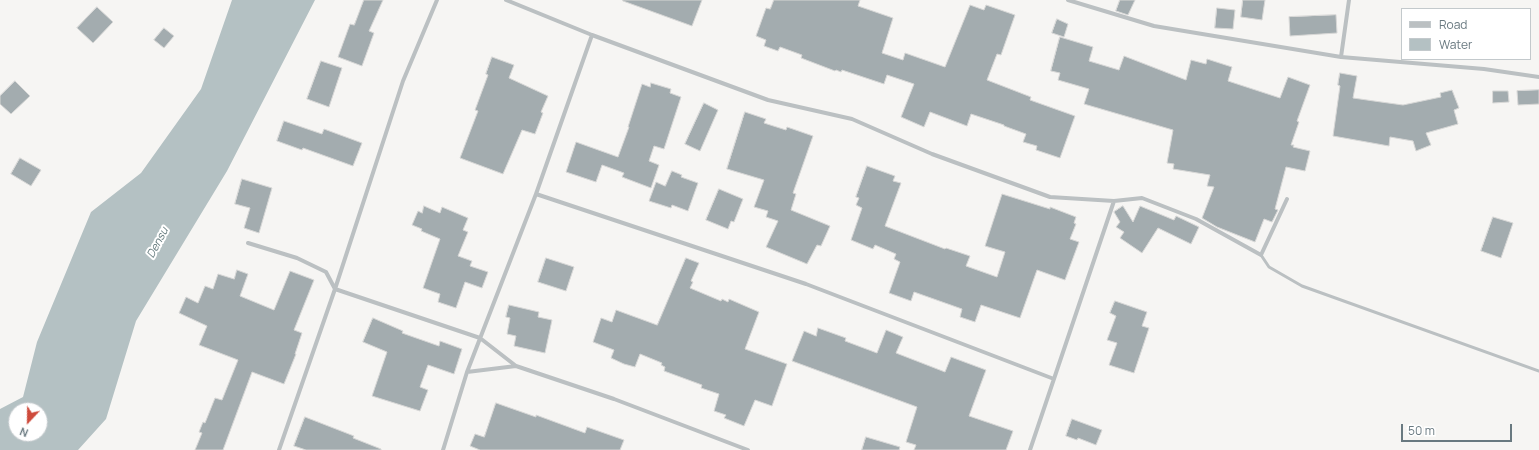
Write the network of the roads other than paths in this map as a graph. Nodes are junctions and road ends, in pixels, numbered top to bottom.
1 (437, 0) edge
2 (506, 0) edge
3 (1068, 0) edge
4 (1349, 0) edge
5 (592, 36) junction
6 (1340, 56) junction
7 (1539, 77) edge
8 (536, 194) junction
9 (1287, 199) dead end
10 (1114, 201) junction
11 (248, 243) dead end
12 (1261, 255) junction
13 (335, 289) junction
14 (480, 338) junction
15 (516, 366) junction
16 (1539, 371) edge
17 (467, 372) junction
18 (1054, 379) junction
19 (279, 450) edge
20 (443, 450) edge
21 (748, 450) edge
22 (1030, 450) edge

1 - 13 street
2 - 5 street
3 - 6 street
4 - 6 street
5 - 8 street
5 - 10 street
6 - 7 street
8 - 14 street
8 - 18 street
9 - 12 street
10 - 12 street
10 - 18 street
11 - 13 street
12 - 16 lane
13 - 14 street
13 - 19 street
14 - 15 street
14 - 17 street
15 - 17 street
15 - 21 street
17 - 20 street
18 - 22 street

